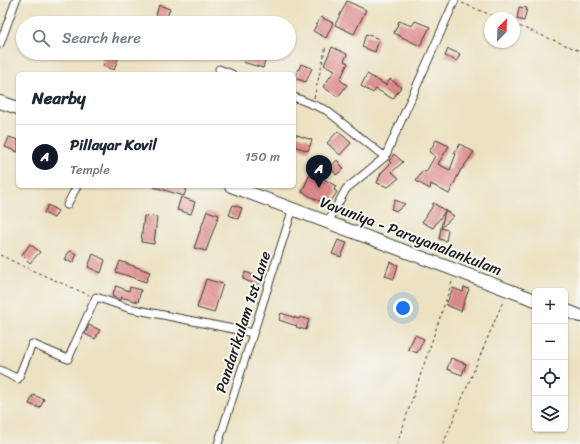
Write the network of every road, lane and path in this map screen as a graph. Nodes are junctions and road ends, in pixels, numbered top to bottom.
1 (16, 0) edge
2 (455, 0) edge
3 (484, 12) edge
4 (520, 26) edge
5 (0, 44) edge
6 (326, 46) dead end
7 (580, 51) edge
8 (219, 69) dead end
9 (227, 72) edge
10 (296, 99) edge
11 (0, 102) edge
12 (312, 104) junction
13 (16, 107) edge
14 (385, 157) junction
15 (76, 188) edge
16 (238, 188) edge
17 (67, 205) dead end
18 (293, 208) junction
19 (328, 222) junction
20 (0, 255) edge
21 (456, 269) junction
22 (508, 290) junction
23 (96, 297) junction
24 (532, 299) edge
25 (568, 311) edge
26 (580, 316) edge
27 (253, 333) junction
28 (0, 370) edge
29 (218, 444) edge
30 (397, 444) edge
31 (443, 444) edge

1 - 5 street
2 - 3 path
2 - 14 street
4 - 7 path
6 - 12 path
8 - 9 street
10 - 12 street
11 - 13 highway
12 - 14 street
14 - 19 street
15 - 17 street
16 - 18 highway, Vavuniya - Parayanalankulam
18 - 19 highway, Vavuniya - Parayanalankulam
18 - 27 street, Pandarikulam 1st Lane
19 - 21 highway, Vavuniya - Parayanalankulam
20 - 23 path
21 - 22 highway, Vavuniya - Parayanalankulam
21 - 30 path
22 - 24 highway, Vavuniya - Parayanalankulam
22 - 31 path
23 - 27 street
23 - 28 street
25 - 26 highway
27 - 29 street, Pandarikulam 1st Lane

